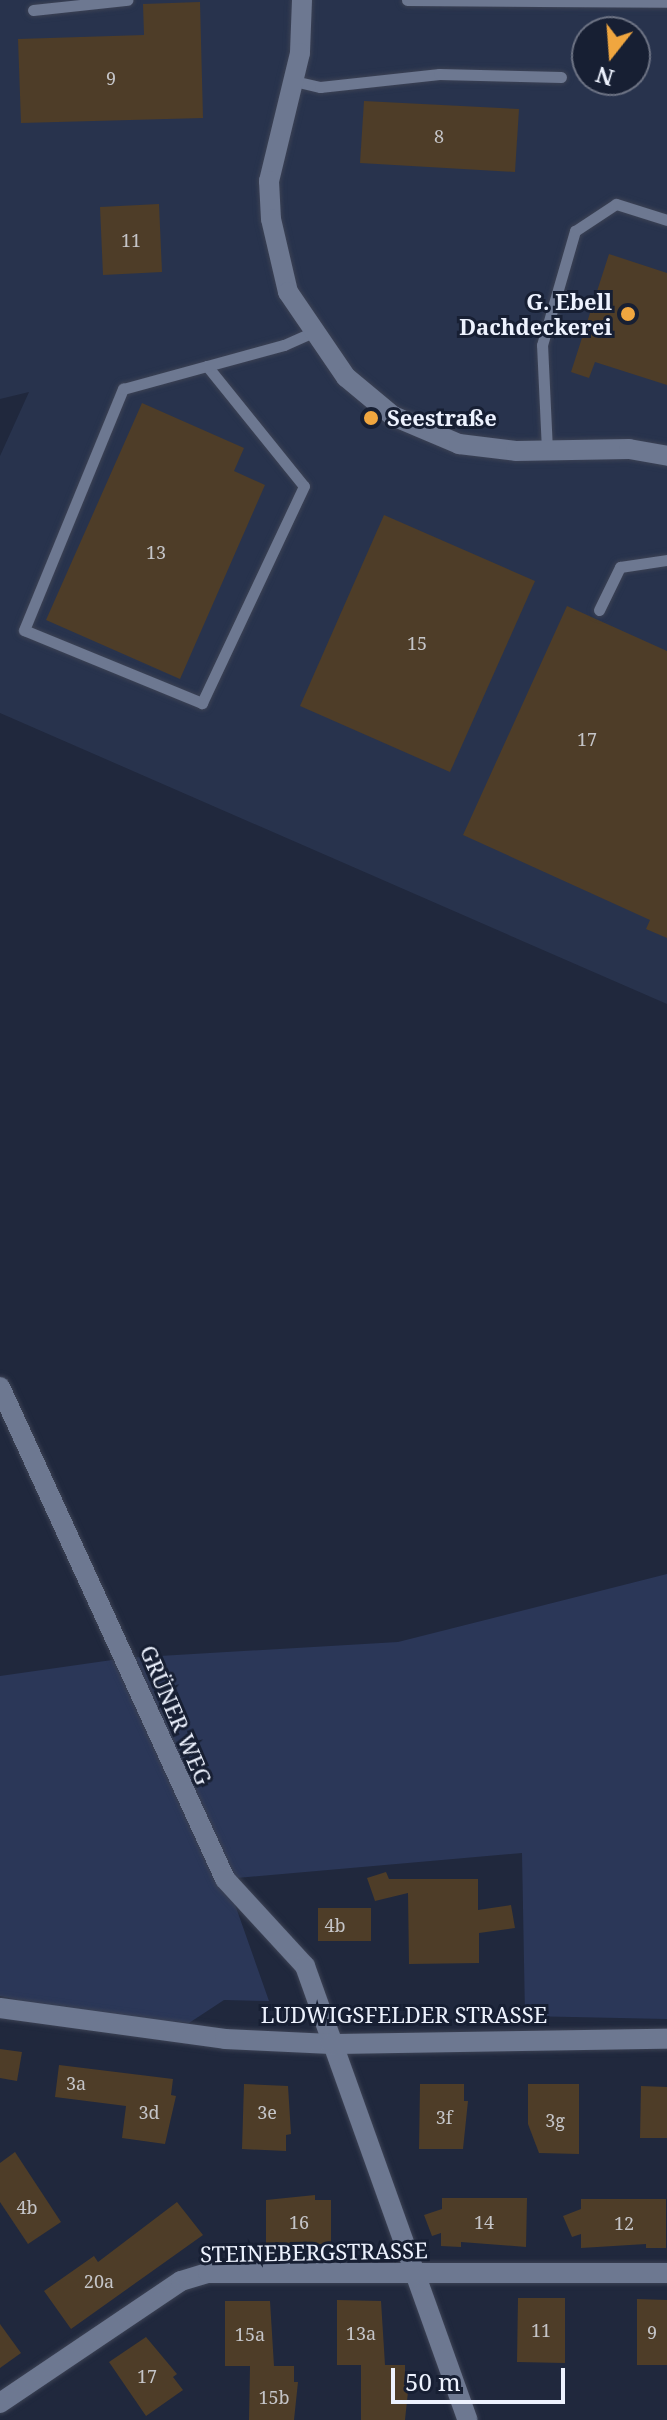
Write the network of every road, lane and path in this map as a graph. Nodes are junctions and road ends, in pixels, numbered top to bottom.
1 (127, 0) edge
2 (302, 0) edge
3 (407, 0) edge
4 (667, 2) edge
5 (33, 10) dead end
6 (561, 77) dead end
7 (294, 81) junction
8 (667, 220) edge
9 (313, 332) junction
10 (207, 366) junction
11 (547, 450) junction
12 (667, 456) edge
13 (667, 560) edge
14 (599, 610) dead end
15 (0, 1387) edge
16 (0, 2008) edge
17 (667, 2039) edge
18 (331, 2044) junction
19 (667, 2273) edge
20 (412, 2274) junction
21 (0, 2403) edge
22 (468, 2420) edge

1 - 5 lane
2 - 7 street
3 - 4 lane
6 - 7 lane
7 - 9 street
8 - 11 lane
9 - 10 lane
9 - 11 street
10 - 10 lane
11 - 12 street
13 - 14 lane
15 - 18 street, GRÜNER WEG
16 - 18 street, LUDWIGSFELDER STRASSE
17 - 18 street, LUDWIGSFELDER STRASSE
18 - 20 street, GRÜNER WEG
19 - 20 street, STEINEBERGSTRASSE
20 - 21 street, STEINEBERGSTRASSE
20 - 22 street, GRÜNER WEG

